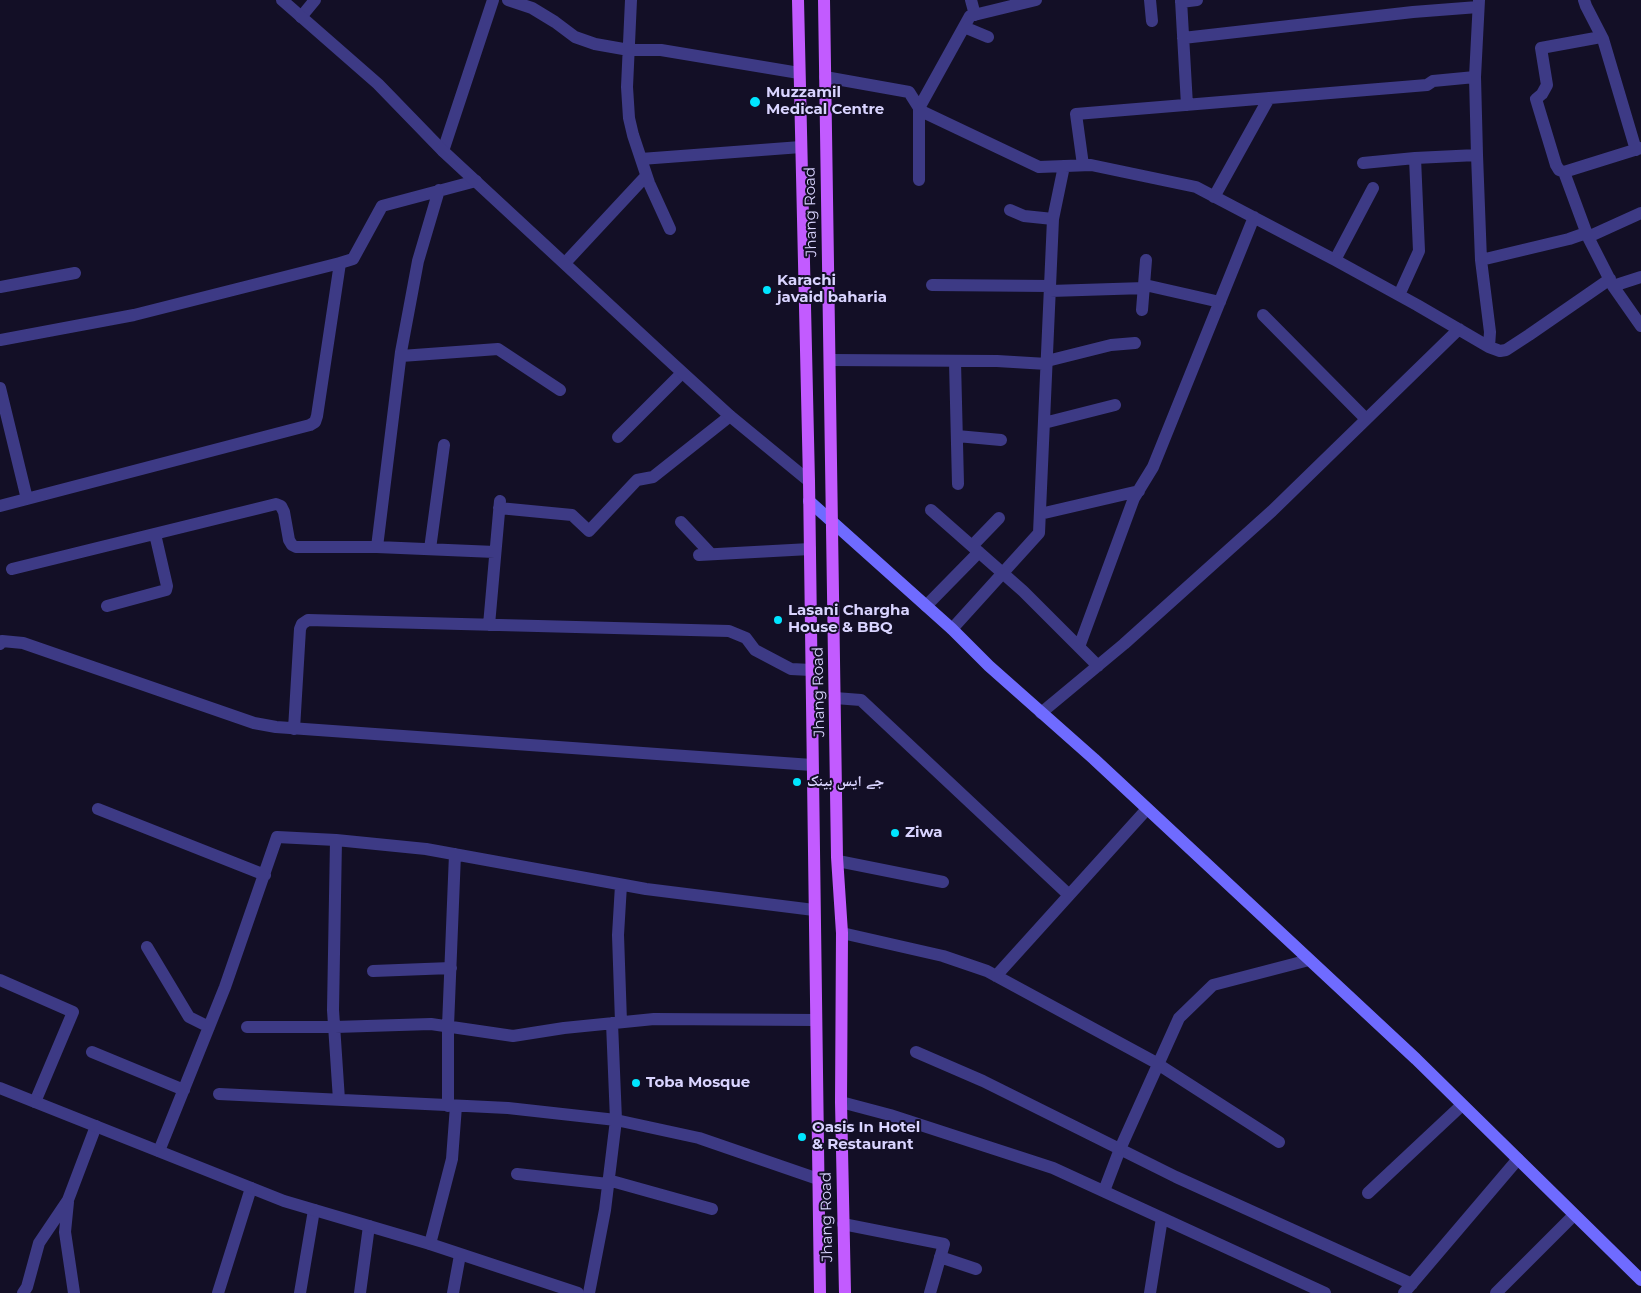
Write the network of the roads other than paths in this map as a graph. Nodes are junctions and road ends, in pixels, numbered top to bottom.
1 (282, 0) edge
2 (315, 0) edge
3 (493, 0) edge
4 (508, 0) edge
5 (631, 0) edge
6 (798, 0) edge
7 (824, 0) edge
8 (971, 0) edge
9 (1036, 0) edge
10 (1150, 0) edge
11 (1197, 0) edge
12 (1584, 0) edge
13 (1181, 1) edge
14 (1479, 3) edge
15 (1412, 6) edge
16 (975, 15) junction
17 (301, 17) junction
18 (1152, 21) dead end
19 (964, 27) junction
20 (988, 37) dead end
21 (1601, 37) junction
22 (1183, 38) junction
23 (629, 50) junction
24 (799, 73) junction
25 (826, 78) junction
26 (1475, 78) junction
27 (1269, 98) junction
28 (1187, 105) junction
29 (919, 108) junction
30 (801, 147) junction
31 (1639, 149) edge
32 (443, 151) junction
33 (1477, 155) junction
34 (1415, 158) junction
35 (641, 159) junction
36 (1363, 163) dead end
37 (1083, 165) junction
38 (1064, 166) junction
39 (1564, 172) junction
40 (646, 176) junction
41 (920, 180) dead end
42 (476, 181) junction
43 (1372, 188) dead end
44 (438, 190) junction
45 (1214, 196) junction
46 (1010, 210) dead end
47 (1641, 213) edge
48 (1254, 217) junction
49 (1053, 219) junction
50 (670, 229) dead end
51 (1587, 235) junction
52 (1146, 260) dead end
53 (1335, 260) junction
54 (1482, 260) junction
55 (340, 263) junction
56 (565, 263) junction
57 (75, 273) dead end
58 (1641, 277) edge
59 (1611, 283) junction
60 (932, 285) dead end
61 (0, 287) edge
62 (1145, 287) junction
63 (1050, 289) junction
64 (1399, 295) junction
65 (1220, 302) junction
66 (1142, 310) dead end
67 (1264, 314) dead end
68 (1641, 326) edge
69 (1459, 329) junction
70 (0, 340) edge
71 (1135, 343) dead end
72 (1489, 347) junction
73 (401, 356) junction
74 (830, 360) junction
75 (955, 362) junction
76 (1047, 362) junction
77 (682, 373) junction
78 (0, 388) edge
79 (560, 390) dead end
80 (1116, 405) dead end
81 (730, 416) junction
82 (1366, 419) junction
83 (1044, 423) junction
84 (957, 436) junction
85 (618, 437) dead end
86 (1001, 440) dead end
87 (444, 445) dead end
88 (809, 481) junction
89 (958, 484) dead end
90 (1139, 491) junction
91 (27, 499) junction
92 (809, 501) junction
93 (0, 506) edge
94 (931, 510) dead end
95 (1040, 514) junction
96 (999, 518) dead end
97 (832, 521) junction
98 (681, 522) dead end
99 (155, 534) junction
100 (377, 547) junction
101 (430, 549) junction
102 (810, 549) junction
103 (975, 549) junction
104 (495, 552) junction
105 (12, 569) dead end
106 (1002, 573) junction
107 (107, 606) dead end
108 (926, 606) junction
109 (489, 625) junction
110 (952, 629) junction
111 (0, 644) edge
112 (1079, 647) junction
113 (1098, 666) junction
114 (811, 670) junction
115 (835, 698) junction
116 (1041, 713) junction
117 (294, 729) junction
118 (812, 764) junction
119 (98, 809) dead end
120 (1147, 809) junction
121 (336, 840) junction
122 (455, 854) junction
123 (838, 861) junction
124 (265, 875) junction
125 (943, 882) dead end
126 (621, 885) junction
127 (1069, 895) junction
128 (814, 910) junction
129 (842, 933) junction
130 (147, 947) dead end
131 (1309, 960) junction
132 (451, 968) junction
133 (373, 970) dead end
134 (996, 976) junction
135 (0, 980) edge
136 (815, 1020) junction
137 (616, 1023) junction
138 (448, 1026) junction
139 (209, 1027) junction
140 (247, 1027) dead end
141 (335, 1027) junction
142 (92, 1052) dead end
143 (916, 1052) dead end
144 (1159, 1065) junction
145 (0, 1088) edge
146 (184, 1090) junction
147 (219, 1094) dead end
148 (339, 1100) junction
149 (35, 1102) junction
150 (841, 1102) junction
151 (1462, 1105) junction
152 (452, 1106) junction
153 (616, 1120) junction
154 (96, 1126) junction
155 (1280, 1142) dead end
156 (1120, 1149) junction
157 (159, 1151) junction
158 (1518, 1160) junction
159 (518, 1174) dead end
160 (818, 1179) junction
161 (608, 1182) junction
162 (251, 1188) junction
163 (1104, 1191) junction
164 (1368, 1193) dead end
165 (68, 1200) junction
166 (712, 1209) dead end
167 (314, 1210) junction
168 (1574, 1215) junction
169 (1162, 1218) junction
170 (843, 1224) junction
171 (369, 1226) junction
172 (430, 1244) junction
173 (460, 1254) junction
174 (940, 1258) junction
175 (976, 1269) dead end
176 (1641, 1280) edge
177 (1408, 1288) edge
178 (23, 1293) edge
179 (74, 1293) edge
180 (218, 1293) edge
181 (300, 1293) edge
182 (360, 1293) edge
183 (452, 1293) edge
184 (578, 1293) edge
185 (589, 1293) edge
186 (820, 1293) edge
187 (845, 1293) edge
188 (930, 1293) edge
189 (1150, 1293) edge
190 (1325, 1293) edge
191 (1496, 1293) edge

1 - 17 street
2 - 17 street
3 - 32 street
4 - 23 street
5 - 23 street
6 - 24 main road, Jhang Road
7 - 25 main road, Jhang Road
8 - 16 street
9 - 16 street
10 - 18 street
11 - 13 street
12 - 21 street
13 - 22 street
14 - 15 street
14 - 26 street
15 - 22 street
16 - 19 street
17 - 32 street
19 - 20 street
19 - 29 street
21 - 31 street
21 - 39 street
22 - 28 street
23 - 24 street
23 - 35 street
24 - 30 main road, Jhang Road
25 - 29 street
25 - 74 main road, Jhang Road
26 - 27 street
26 - 33 street
27 - 28 street
27 - 45 street
28 - 37 street
29 - 38 street
29 - 41 street
30 - 35 street
30 - 88 main road, Jhang Road
31 - 39 street
32 - 42 street
33 - 34 street
33 - 54 street
34 - 36 street
34 - 64 street
35 - 40 street
37 - 38 street
37 - 45 street
38 - 49 street
39 - 51 street
40 - 50 street
40 - 56 street
42 - 44 street
42 - 56 street
43 - 53 street
44 - 55 street
44 - 73 street
45 - 48 street
46 - 49 street
47 - 51 street
48 - 53 street
48 - 65 street
49 - 63 street
51 - 54 street
51 - 59 street
52 - 62 street
53 - 64 street
54 - 72 street
55 - 70 street
55 - 91 street
56 - 77 street
57 - 61 street
58 - 59 street
59 - 68 street
59 - 72 street
60 - 63 street
62 - 63 street
62 - 65 street
62 - 66 street
63 - 76 street
64 - 69 street
65 - 90 street
67 - 82 street
69 - 72 street
69 - 82 street
71 - 76 street
73 - 79 street
73 - 100 street
74 - 75 street
74 - 97 main road, Jhang Road
75 - 76 street
75 - 84 street
76 - 83 street
77 - 81 street
77 - 85 street
78 - 91 street
80 - 83 street
81 - 88 street
81 - 104 street
82 - 113 street
83 - 95 street
84 - 86 street
84 - 89 street
87 - 101 street
88 - 92 main road, Jhang Road
90 - 95 street
90 - 112 street
91 - 93 street
92 - 97 main road
92 - 102 main road, Jhang Road
94 - 103 street
95 - 106 street
96 - 103 street
97 - 108 main road
97 - 115 main road, Jhang Road
98 - 102 street
99 - 100 street
99 - 105 street
99 - 107 street
100 - 101 street
101 - 104 street
102 - 114 main road, Jhang Road
103 - 106 street
103 - 108 street
104 - 109 street
106 - 110 street
106 - 112 street
108 - 110 main road
109 - 114 street
109 - 117 street
110 - 116 main road
111 - 117 street
112 - 113 street
113 - 116 street
114 - 118 main road, Jhang Road
115 - 123 main road, Jhang Road
115 - 127 street
116 - 120 main road
117 - 118 street
118 - 128 main road, Jhang Road
119 - 124 street
120 - 127 street
120 - 131 main road
121 - 122 street
121 - 124 street
121 - 141 street
122 - 126 street
122 - 132 street
123 - 125 street
123 - 129 main road, Jhang Road
124 - 139 street
126 - 128 street
126 - 137 street
127 - 134 street
128 - 136 main road, Jhang Road
129 - 134 street
129 - 150 main road, Jhang Road
130 - 139 street
131 - 144 street
131 - 151 main road
132 - 133 street
132 - 138 street
134 - 144 street
135 - 149 street
136 - 137 street
136 - 160 main road, Jhang Road
137 - 138 street
137 - 153 street
138 - 141 street
138 - 152 street
139 - 146 street
140 - 141 street
141 - 148 street
142 - 146 street
143 - 156 street
144 - 155 street
144 - 156 street
145 - 149 street
146 - 157 street
147 - 148 street
148 - 152 street
149 - 154 street
150 - 163 street
150 - 170 main road, Jhang Road
151 - 158 main road
151 - 164 street
152 - 153 street
152 - 172 street
153 - 160 street
153 - 161 street
154 - 157 street
154 - 165 street
156 - 163 street
156 - 177 street
157 - 162 street
158 - 168 main road
158 - 177 street
159 - 161 street
160 - 186 main road, Jhang Road
161 - 166 street
161 - 185 street
162 - 167 street
162 - 180 street
163 - 169 street
165 - 178 street
165 - 179 street
167 - 171 street
167 - 181 street
168 - 176 main road
168 - 191 street
169 - 189 street
169 - 190 street
170 - 174 street
170 - 187 main road, Jhang Road
171 - 172 street
171 - 182 street
172 - 173 street
173 - 183 street
173 - 184 street
174 - 175 street
174 - 188 street

